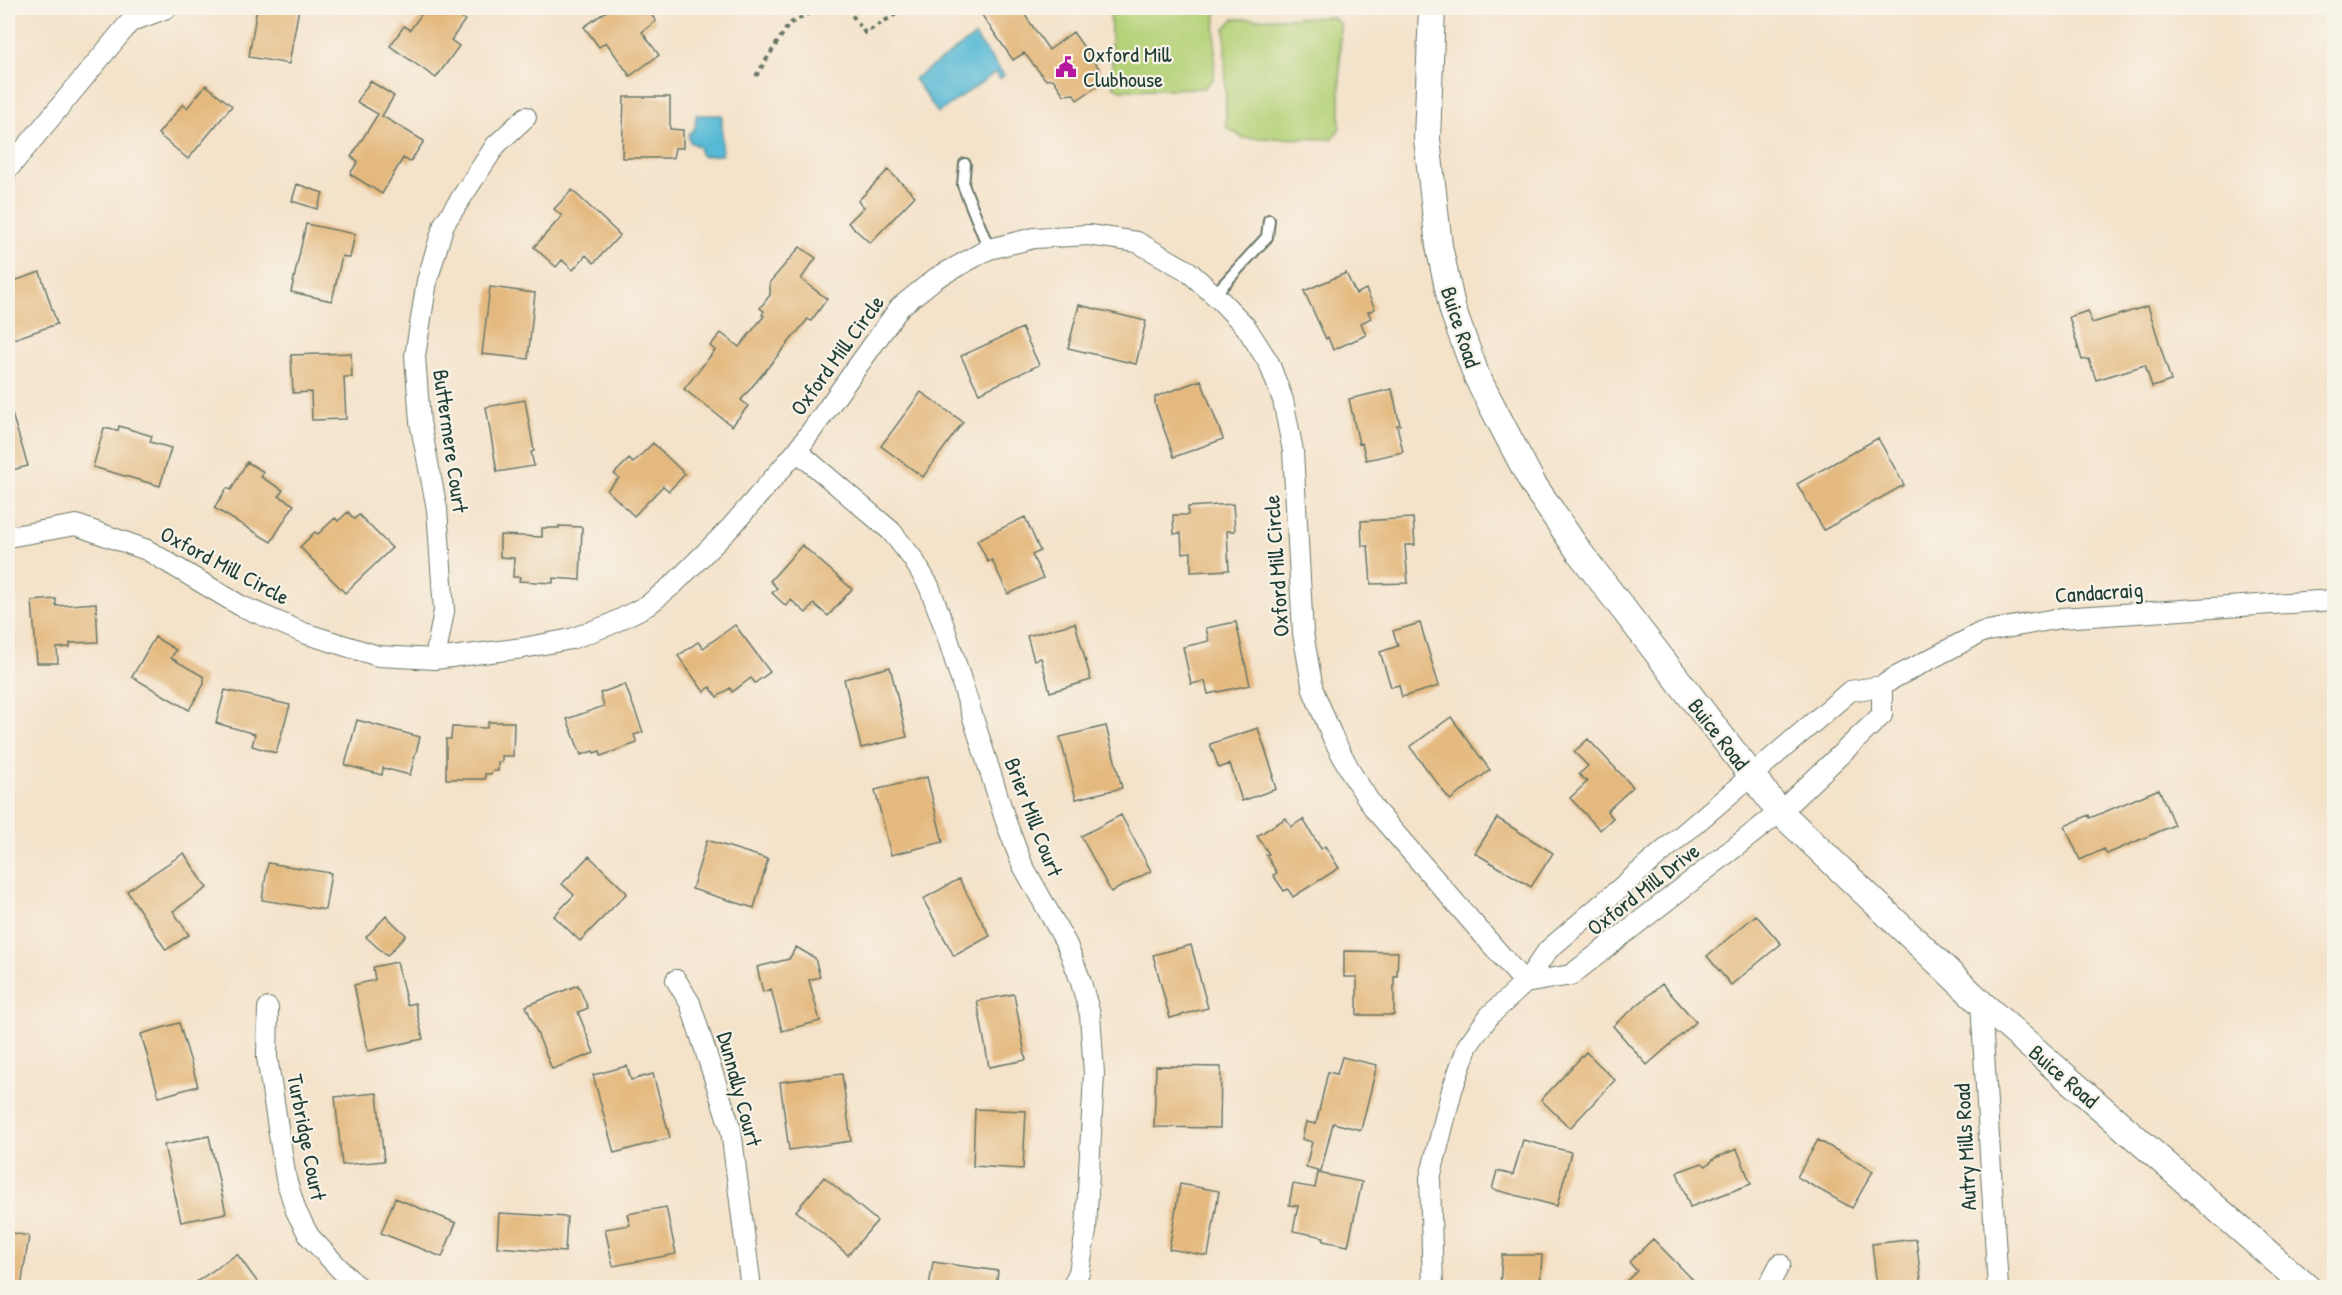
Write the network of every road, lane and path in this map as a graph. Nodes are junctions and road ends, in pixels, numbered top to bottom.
1 (819, 8) edge
2 (847, 8) edge
3 (906, 8) edge
4 (1432, 8) edge
5 (167, 9) edge
6 (756, 76) dead end
7 (526, 117) dead end
8 (964, 164) dead end
9 (8, 169) edge
10 (1269, 220) dead end
11 (989, 249) junction
12 (1214, 295) junction
13 (797, 451) junction
14 (8, 537) edge
15 (2334, 600) edge
16 (435, 659) junction
17 (1882, 686) junction
18 (1752, 777) junction
19 (1780, 812) junction
20 (676, 980) dead end
21 (1525, 983) junction
22 (1981, 1004) junction
23 (268, 1008) dead end
24 (1780, 1264) dead end
25 (360, 1287) edge
26 (751, 1287) edge
27 (1072, 1287) edge
28 (1433, 1287) edge
29 (1767, 1287) edge
30 (1998, 1287) edge
31 (2308, 1287) edge

1 - 6 path
2 - 3 path
4 - 18 street, Buice Road
5 - 9 street
7 - 16 street, Buttermere Court
8 - 11 lane
10 - 12 lane
11 - 12 street, Oxford Mill Circle
11 - 13 street, Oxford Mill Circle
12 - 21 street, Oxford Mill Circle
13 - 16 street, Oxford Mill Circle
13 - 27 street, Brier Mill Court
14 - 16 street, Oxford Mill Circle
15 - 17 street, Candacraig
17 - 18 street, Candacraig
17 - 19 street
18 - 19 street, Buice Road
18 - 21 street, Oxford Mill Drive
19 - 21 street, Oxford Mill Drive
19 - 22 street, Buice Road
20 - 26 street, Dunnally Court
21 - 28 street, Oxford Mill Drive
22 - 30 street, Autry Mills Road
22 - 31 street, Buice Road
23 - 25 street, Turbridge Court
24 - 29 street

